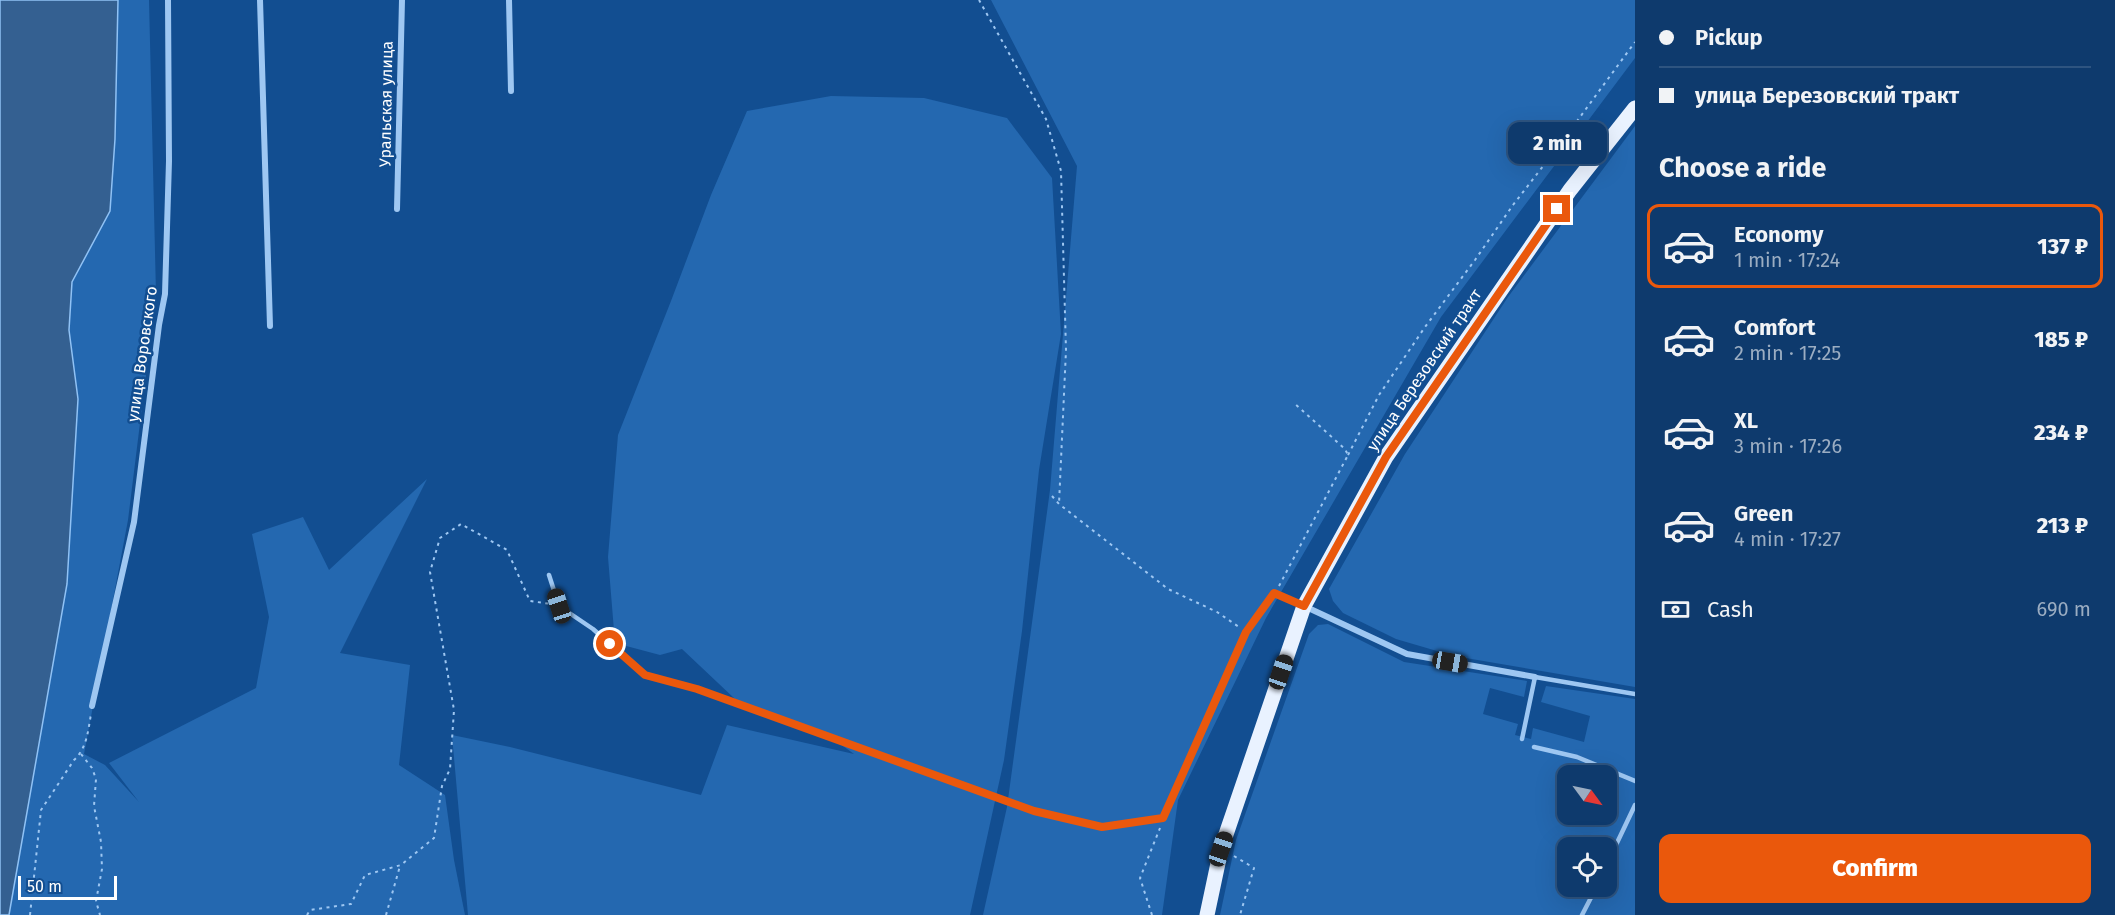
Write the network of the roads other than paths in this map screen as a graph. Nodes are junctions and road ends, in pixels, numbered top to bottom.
1 (168, 0) edge
2 (260, 0) edge
3 (402, 0) edge
4 (509, 0) edge
5 (511, 91) dead end
6 (1635, 108) edge
7 (397, 209) dead end
8 (270, 326) dead end
9 (549, 575) dead end
10 (1304, 606) junction
11 (1535, 677) junction
12 (1635, 694) edge
13 (92, 706) road end
14 (1522, 739) dead end
15 (1534, 747) dead end
16 (1635, 781) edge
17 (1635, 805) edge
18 (1617, 843) edge
19 (1591, 897) edge
20 (1207, 915) edge
21 (1582, 915) edge

1 - 13 street, улица Воровского
2 - 8 street
3 - 7 street, Уральская улица
4 - 5 street
6 - 10 main road, улица Березовский тракт
9 - 10 lane
10 - 11 street
10 - 20 main road, улица Березовский тракт
11 - 12 lane
11 - 14 lane
15 - 16 lane
17 - 18 lane
19 - 21 lane

